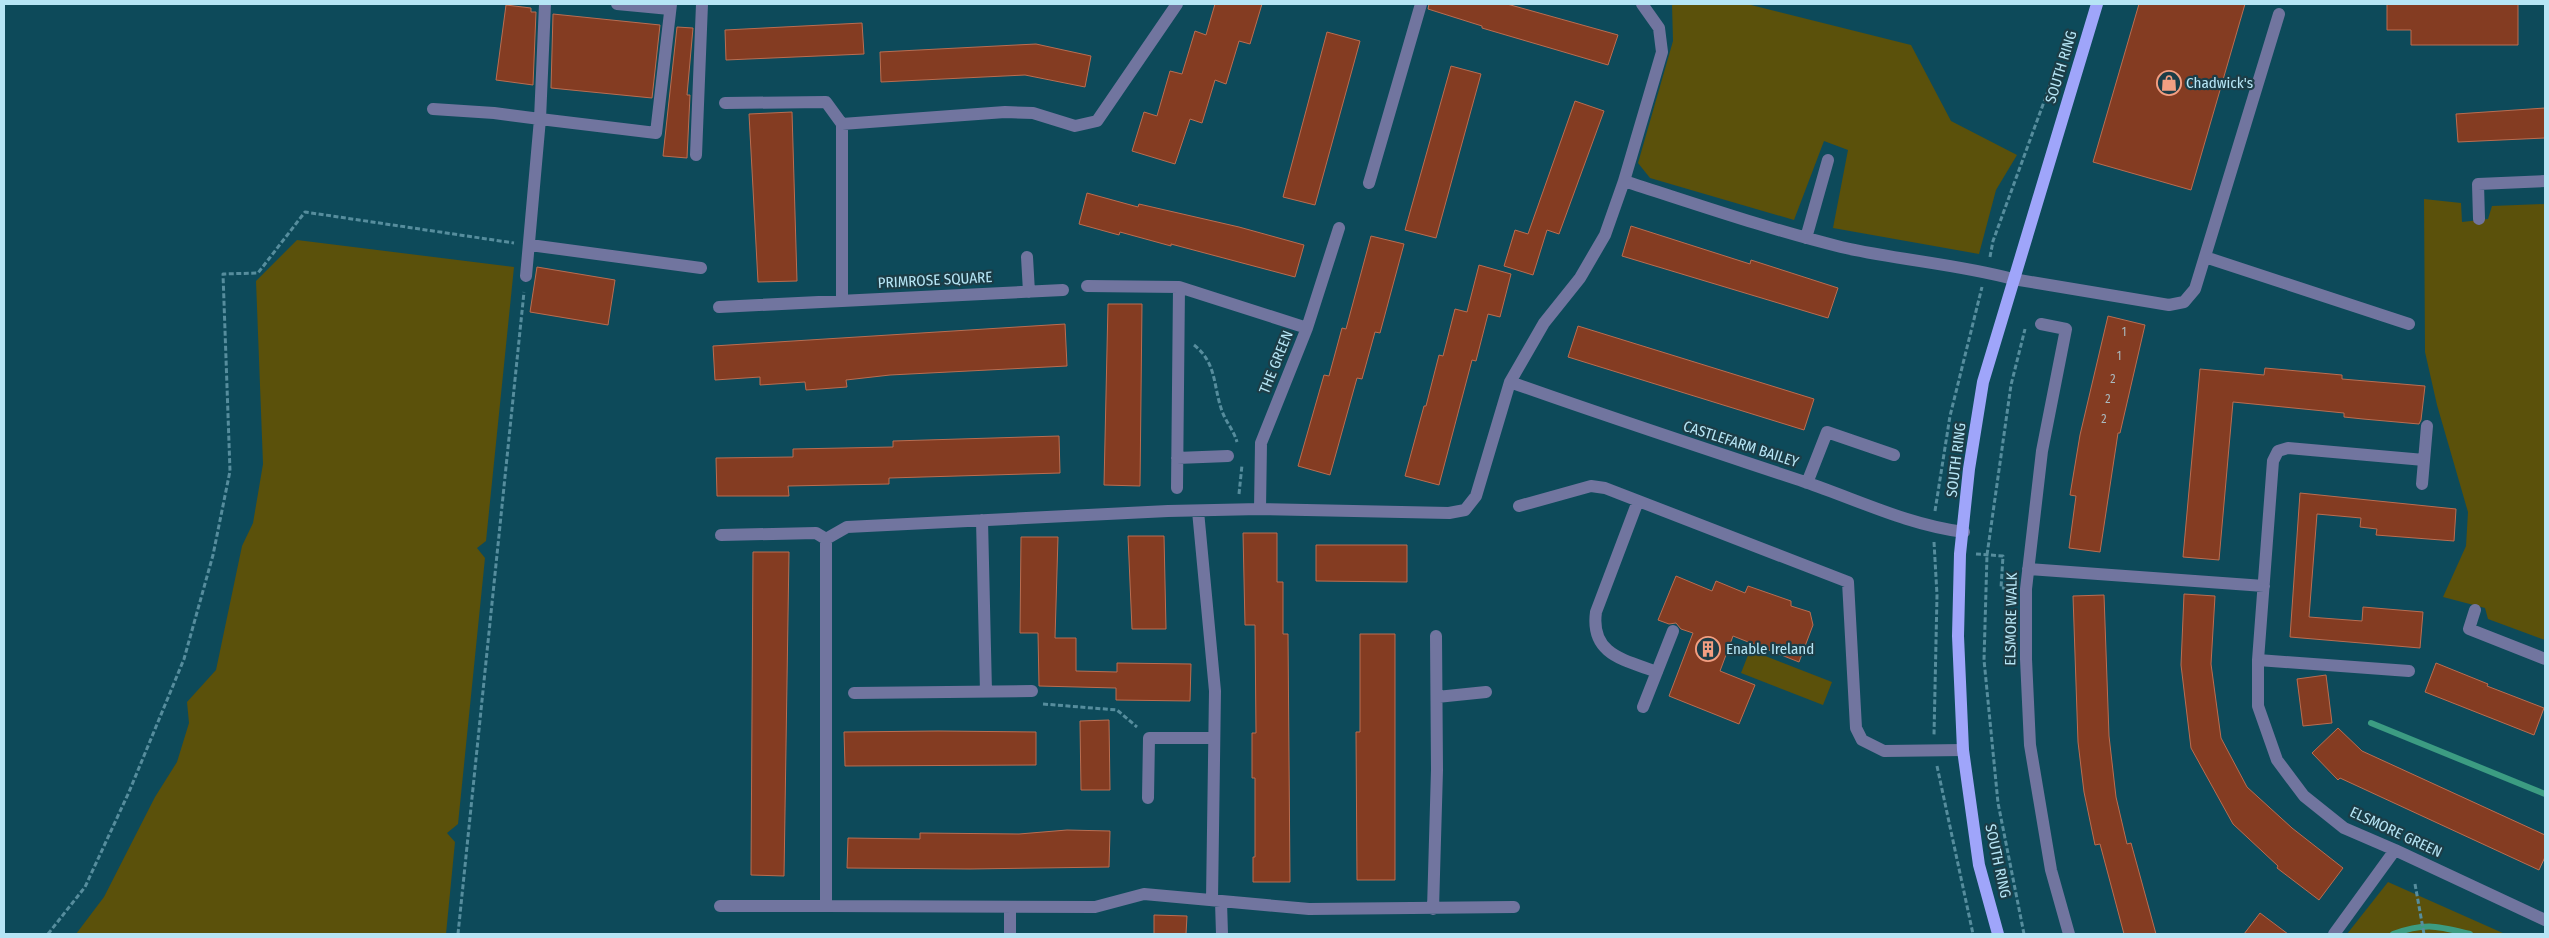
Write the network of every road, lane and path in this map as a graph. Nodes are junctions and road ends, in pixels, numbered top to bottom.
1 (545, 4) edge
2 (617, 4) edge
3 (702, 4) edge
4 (1177, 4) edge
5 (1421, 4) edge
6 (1642, 4) edge
7 (2097, 4) edge
8 (670, 6) edge
9 (2279, 14) dead end
10 (725, 104) dead end
11 (433, 109) dead end
12 (540, 119) junction
13 (842, 124) junction
14 (696, 154) dead end
15 (1828, 160) dead end
16 (2545, 180) edge
17 (1624, 181) junction
18 (1369, 183) dead end
19 (2480, 219) dead end
20 (1339, 228) dead end
21 (1806, 238) junction
22 (530, 245) junction
23 (1027, 257) dead end
24 (2206, 258) junction
25 (701, 268) dead end
26 (526, 276) joint
27 (2013, 279) junction
28 (1086, 286) dead end
29 (1179, 287) junction
30 (1063, 290) dead end
31 (1029, 292) junction
32 (842, 300) junction
33 (719, 307) dead end
34 (2026, 323) dead end
35 (2041, 324) dead end
36 (2409, 324) dead end
37 (1307, 328) junction
38 (1178, 332) junction
39 (1510, 382) junction
40 (2427, 426) dead end
41 (1236, 455) junction
42 (1894, 455) dead end
43 (1177, 458) junction
44 (2424, 460) junction
45 (1807, 483) junction
46 (2422, 484) dead end
47 (1177, 488) dead end
48 (1260, 494) junction
49 (1638, 501) junction
50 (1519, 506) dead end
51 (1260, 509) junction
52 (1198, 511) junction
53 (982, 520) junction
54 (1964, 532) junction
55 (721, 535) dead end
56 (826, 539) junction
57 (1960, 554) junction
58 (1987, 555) junction
59 (2028, 568) junction
60 (2264, 586) junction
61 (2026, 589) junction
62 (2475, 610) dead end
63 (1673, 632) dead end
64 (1436, 636) dead end
65 (2545, 659) edge
66 (2258, 660) junction
67 (2409, 671) dead end
68 (1657, 672) junction
69 (1032, 691) joint
70 (854, 692) dead end
71 (986, 692) junction
72 (1486, 692) dead end
73 (1437, 697) junction
74 (1643, 708) dead end
75 (1149, 738) junction
76 (1214, 738) junction
77 (1962, 750) junction
78 (1148, 798) dead end
79 (2395, 850) junction
80 (2415, 884) dead end
81 (1216, 901) junction
82 (720, 906) dead end
83 (826, 906) junction
84 (1514, 907) dead end
85 (1010, 908) junction
86 (1433, 910) junction
87 (2545, 920) edge
88 (48, 934) edge
89 (458, 934) edge
90 (1010, 934) edge
91 (1222, 934) edge
92 (1998, 934) edge
93 (2024, 934) edge
94 (2069, 934) edge
95 (2334, 934) edge
96 (2424, 934) edge

1 - 12 street
2 - 8 street
3 - 14 street
4 - 13 street
5 - 18 street
6 - 17 street
7 - 27 main road, SOUTH RING
8 - 12 street
9 - 24 street
10 - 13 street
11 - 12 street
12 - 22 street
13 - 32 street
15 - 21 street
16 - 19 street
17 - 21 street
17 - 39 street
20 - 37 street, THE GREEN
21 - 27 street
22 - 25 street
22 - 26 street
22 - 88 path
23 - 31 street
24 - 27 street
24 - 36 street
26 - 89 path
27 - 54 main road, SOUTH RING
28 - 29 street
29 - 37 street
29 - 38 street
30 - 31 street, PRIMROSE SQUARE
31 - 32 street, PRIMROSE SQUARE
32 - 33 street, PRIMROSE SQUARE
34 - 58 path
35 - 59 street, ELSMORE WALK
37 - 48 street, THE GREEN
38 - 41 path
38 - 43 street
39 - 45 street, CASTLEFARM BAILEY
39 - 51 street
40 - 44 street
41 - 43 street
41 - 48 path
42 - 45 street
43 - 47 street
44 - 46 street
44 - 60 street, ELSMORE GREEN
45 - 54 street, CASTLEFARM BAILEY
48 - 51 street, THE GREEN
49 - 50 street
49 - 68 street
49 - 77 street
51 - 52 street
52 - 53 street
52 - 76 street
53 - 56 street
53 - 71 street
54 - 57 main road, SOUTH RING
55 - 56 street
56 - 83 street
57 - 58 path
57 - 77 main road, SOUTH RING
58 - 61 path
58 - 93 path
59 - 60 street
59 - 61 street, ELSMORE WALK
60 - 66 street, ELSMORE GREEN
61 - 94 street, ELSMORE WALK
62 - 65 street
63 - 68 street
64 - 73 street
66 - 67 street
66 - 79 street, ELSMORE GREEN
68 - 74 street
69 - 71 street
69 - 75 path
70 - 71 street
72 - 73 street
73 - 86 street
75 - 76 street
75 - 78 street
76 - 81 street
77 - 92 main road, SOUTH RING
79 - 87 street, ELSMORE GREEN
79 - 95 street
80 - 96 path
81 - 85 street
81 - 86 street
81 - 91 street
82 - 83 street
83 - 85 street
84 - 86 street
85 - 90 street

